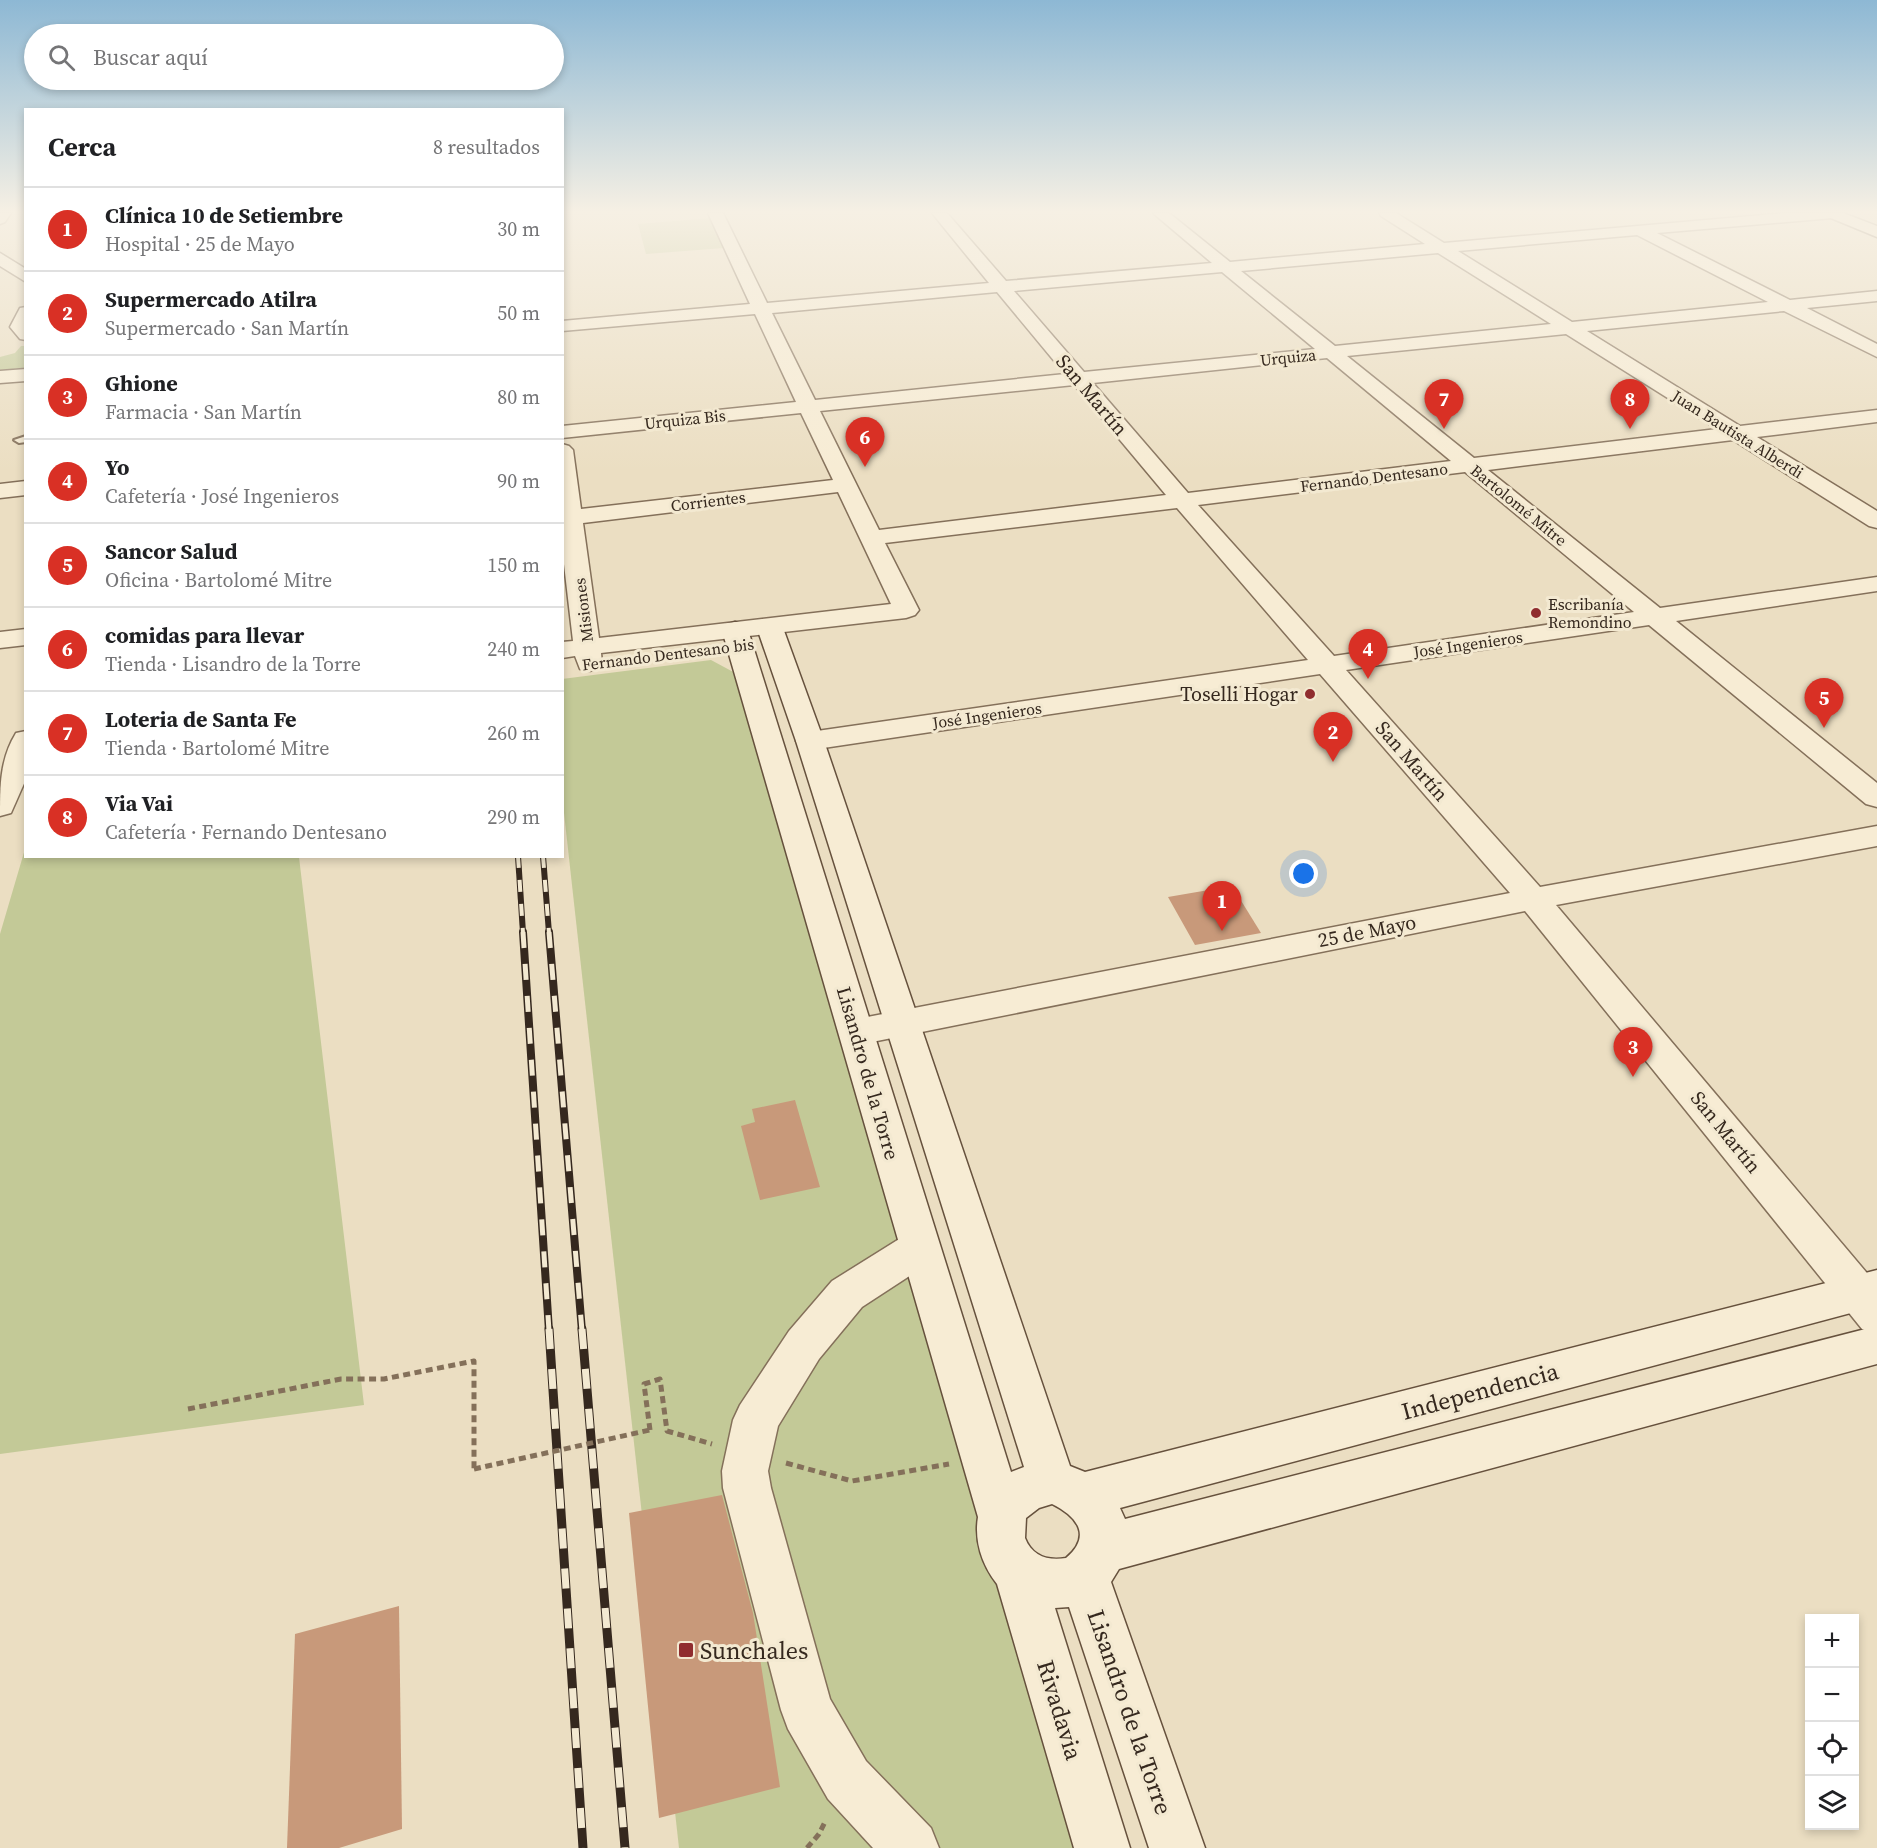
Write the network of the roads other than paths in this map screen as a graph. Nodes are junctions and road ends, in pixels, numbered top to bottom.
1 (756, 299) edge
2 (868, 299) edge
3 (1012, 299) edge
4 (1267, 299) edge
5 (1522, 299) edge
6 (1776, 299) edge
7 (1845, 299) edge
8 (1787, 305) junction
9 (761, 309) junction
10 (24, 316) edge
11 (564, 326) edge
12 (1569, 329) junction
13 (24, 333) edge
14 (1877, 351) edge
15 (1333, 352) junction
16 (24, 375) edge
17 (0, 377) edge
18 (1077, 378) junction
19 (807, 406) junction
20 (1877, 416) edge
21 (564, 432) edge
22 (1736, 433) junction
23 (564, 463) edge
24 (1471, 465) junction
25 (845, 485) junction
26 (24, 488) edge
27 (0, 491) edge
28 (1182, 500) junction
29 (572, 517) junction
30 (1877, 521) edge
31 (870, 538) junction
32 (1877, 584) edge
33 (1656, 616) junction
34 (755, 636) junction
35 (24, 637) edge
36 (0, 640) edge
37 (579, 653) edge
38 (564, 664) edge
39 (1327, 664) junction
40 (810, 741) junction
41 (24, 743) edge
42 (1877, 798) edge
43 (0, 807) edge
44 (1877, 836) edge
45 (1533, 899) junction
46 (901, 1021) junction
47 (857, 1032) junction
48 (919, 1248) junction
49 (1871, 1299) edge
50 (1877, 1345) edge
51 (1068, 1489) junction
52 (1001, 1516) junction
53 (1093, 1562) junction
54 (1018, 1571) junction
55 (911, 1848) edge
56 (1102, 1848) edge
57 (1177, 1848) edge

1 - 9 street
2 - 9 street
3 - 18 street, San Martín
4 - 15 street, Bartolomé Mitre
5 - 12 street, Juan Bautista Alberdi
6 - 8 street
7 - 8 street, Urquiza
8 - 12 street, Urquiza
8 - 14 street
9 - 11 street
9 - 19 street
10 - 13 street
12 - 15 street, Urquiza
12 - 22 street, Juan Bautista Alberdi
15 - 18 street, Urquiza
15 - 24 street, Bartolomé Mitre
16 - 17 street
18 - 19 street, Urquiza
18 - 28 street, San Martín
19 - 21 street, Urquiza Bis
19 - 25 street
20 - 22 street, Fernando Dentesano
22 - 24 street, Fernando Dentesano
22 - 30 street, Juan Bautista Alberdi
23 - 29 street, Misiones
24 - 28 street, Fernando Dentesano
24 - 33 street, Bartolomé Mitre
25 - 29 street, Corrientes
25 - 31 street
26 - 27 street
28 - 31 street, Fernando Dentesano
28 - 39 street, San Martín
29 - 37 street, Misiones
31 - 34 street
32 - 33 street, José Ingenieros
33 - 39 street, José Ingenieros
33 - 42 street, Bartolomé Mitre
34 - 37 street, Fernando Dentesano bis
34 - 40 street
34 - 47 street, Lisandro de la Torre
35 - 36 street
37 - 38 street, Fernando Dentesano bis
39 - 40 street, José Ingenieros
39 - 45 street, San Martín
40 - 46 street
41 - 43 street
44 - 45 street, 25 de Mayo
45 - 46 street, 25 de Mayo
45 - 49 street, San Martín
46 - 47 street, 25 de Mayo
46 - 51 street
47 - 48 street, Lisandro de la Torre
48 - 52 street, Lisandro de la Torre
48 - 55 street
49 - 51 street, Independencia
50 - 53 street
51 - 52 street, Independencia
51 - 53 street
52 - 54 street
53 - 54 street
53 - 57 street, Lisandro de la Torre
54 - 56 street, Rivadavia

